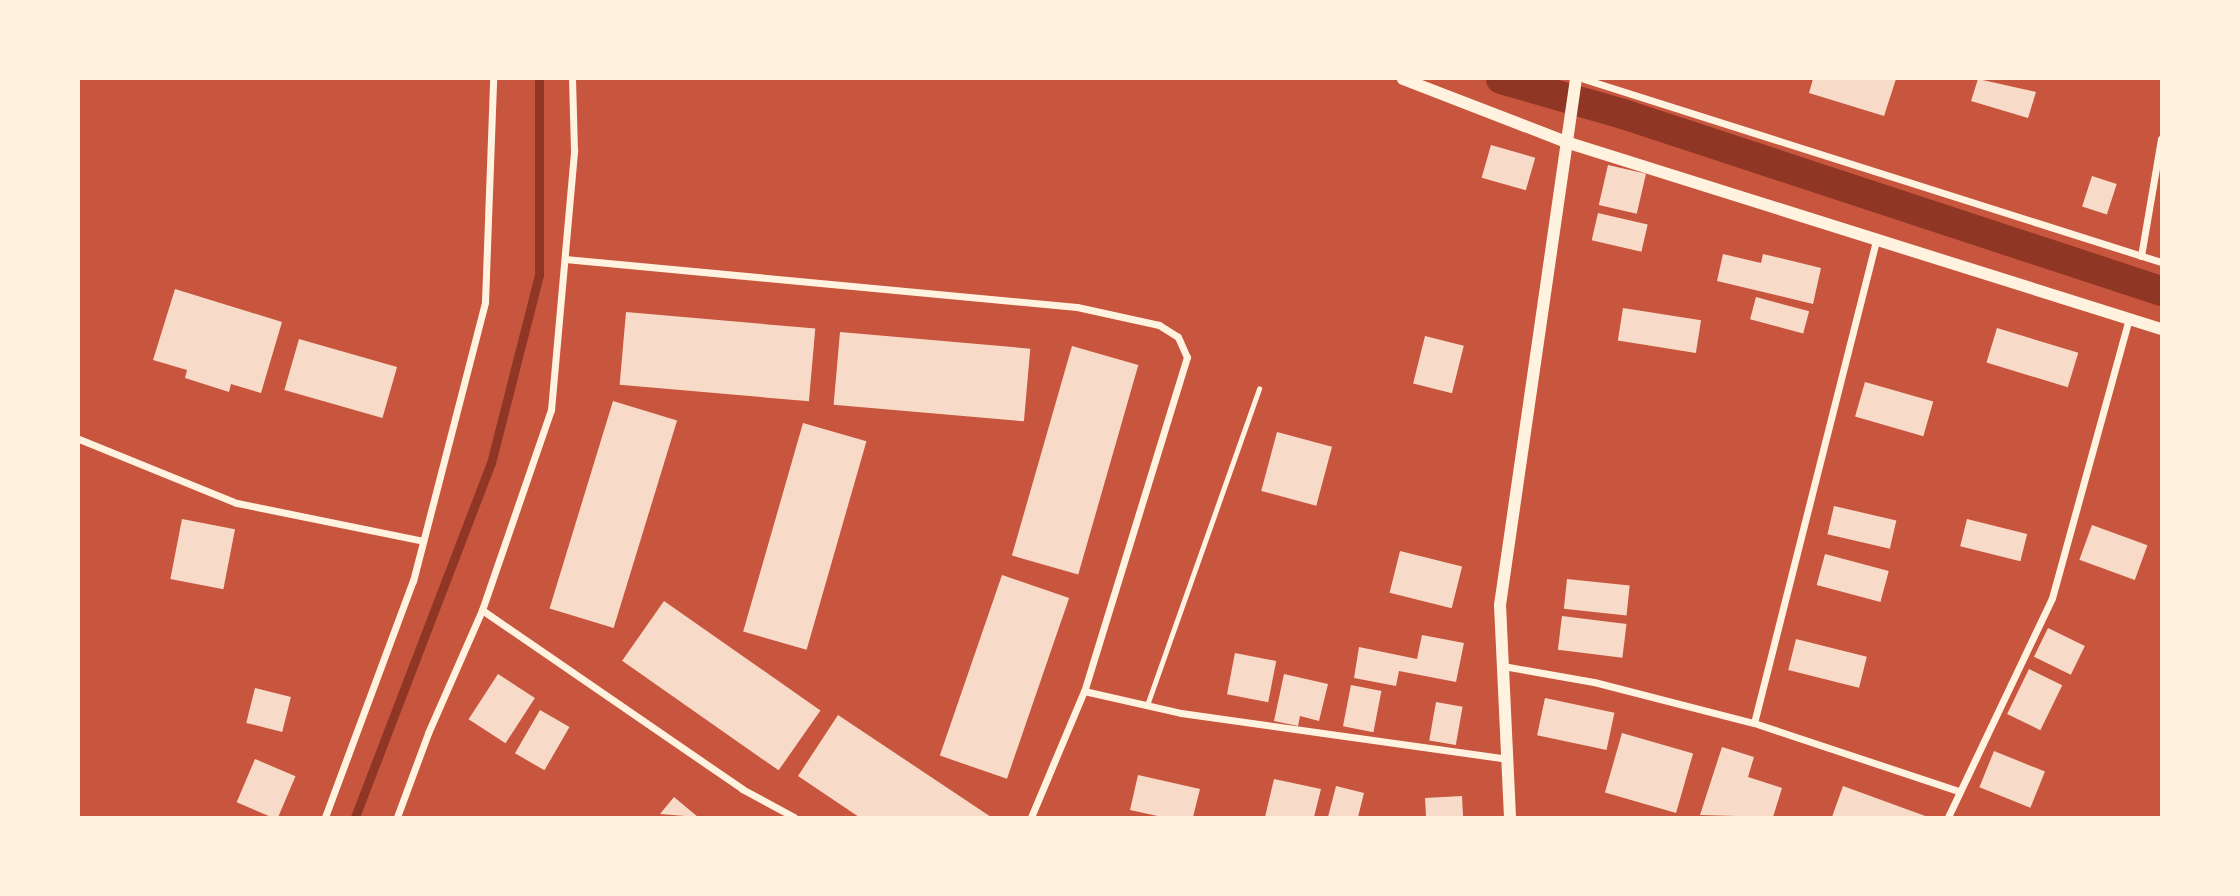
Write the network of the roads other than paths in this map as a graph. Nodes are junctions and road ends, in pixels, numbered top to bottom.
1 (493, 79) edge
2 (572, 79) edge
3 (1403, 79) edge
4 (1576, 79) edge
5 (1584, 79) edge
6 (2161, 139) edge
7 (1569, 144) junction
8 (1877, 240) junction
9 (2141, 256) junction
10 (565, 259) junction
11 (2161, 262) edge
12 (2129, 319) junction
13 (2161, 329) edge
14 (1259, 388) dead end
15 (79, 439) edge
16 (423, 541) junction
17 (482, 610) junction
18 (1503, 666) junction
19 (1084, 691) junction
20 (1147, 705) junction
21 (1754, 723) junction
22 (1507, 759) junction
23 (1958, 791) junction
24 (325, 817) edge
25 (397, 817) edge
26 (794, 817) edge
27 (1031, 817) edge
28 (1510, 817) edge
29 (1948, 817) edge

1 - 16 street
2 - 10 street
3 - 7 street
4 - 7 street
5 - 9 street
6 - 9 street
7 - 8 street
7 - 18 street
8 - 12 street
8 - 21 street
9 - 11 street
10 - 17 street
10 - 19 street
12 - 13 street
12 - 23 street
14 - 20 lane
15 - 16 street
16 - 24 street
17 - 25 street
17 - 26 street
18 - 21 street
18 - 22 street
19 - 20 street
19 - 27 street
20 - 22 street
21 - 23 street
22 - 28 street
23 - 29 street

